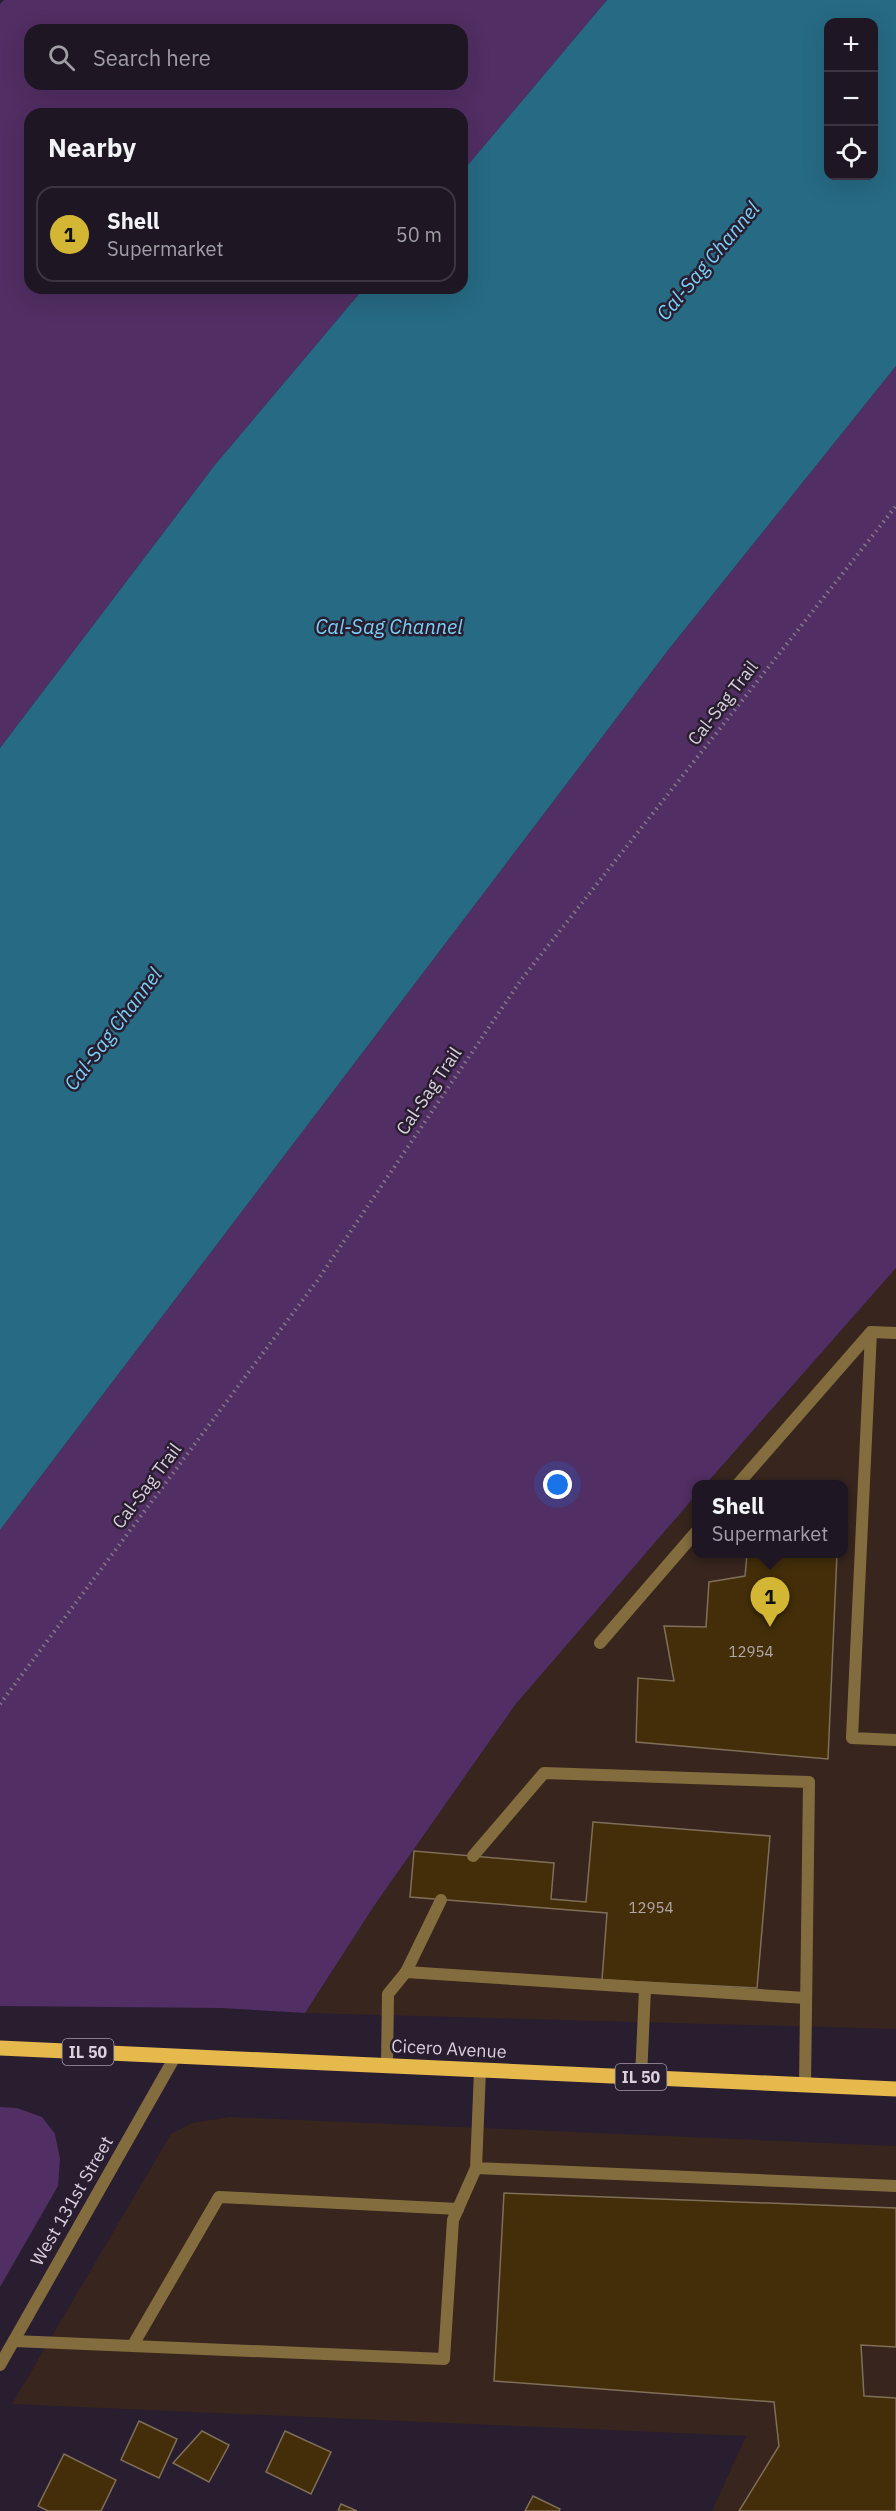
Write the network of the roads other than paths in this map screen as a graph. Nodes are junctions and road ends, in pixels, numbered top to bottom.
1 (871, 1332) junction
2 (896, 1333) edge
3 (742, 1480) edge
4 (692, 1537) edge
5 (600, 1643) dead end
6 (896, 1740) edge
7 (473, 1856) dead end
8 (441, 1900) dead end
9 (406, 1972) junction
10 (645, 1989) junction
11 (806, 1998) junction
12 (0, 2048) edge
13 (176, 2055) junction
14 (387, 2065) junction
15 (480, 2070) junction
16 (641, 2077) junction
17 (805, 2085) junction
18 (896, 2089) edge
19 (476, 2168) junction
20 (896, 2186) edge
21 (458, 2209) junction
22 (14, 2341) junction
23 (133, 2345) junction
24 (0, 2365) edge

1 - 2 street
1 - 3 street
1 - 6 street
4 - 5 street
7 - 11 street
8 - 9 street
9 - 10 street
9 - 14 street
10 - 11 street
10 - 16 street
11 - 17 street
12 - 13 main road, Cicero Avenue / IL 50
13 - 14 main road, Cicero Avenue / IL 50
13 - 22 street, West 131st Street
14 - 15 main road, Cicero Avenue / IL 50
15 - 16 main road, Cicero Avenue / IL 50
15 - 19 street
16 - 17 main road, Cicero Avenue / IL 50
17 - 18 main road, Cicero Avenue / IL 50
19 - 20 street
19 - 21 street
21 - 23 street
21 - 23 street
22 - 23 street
22 - 24 street, West 131st Street

